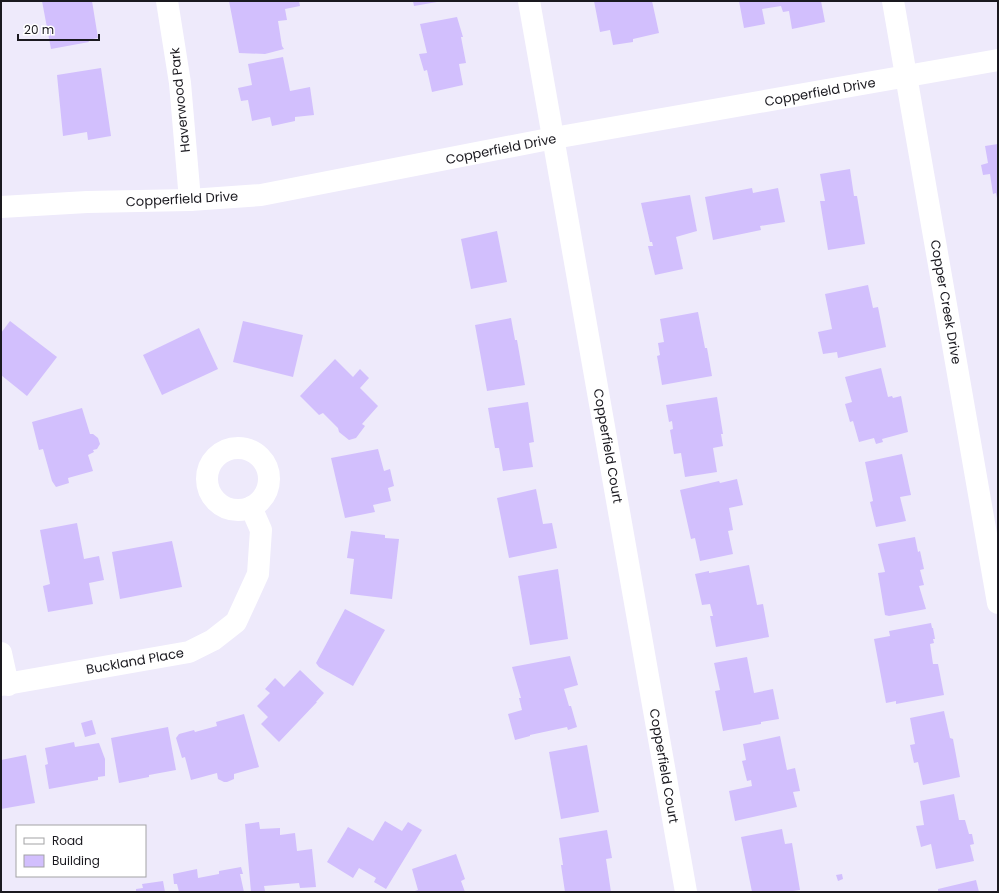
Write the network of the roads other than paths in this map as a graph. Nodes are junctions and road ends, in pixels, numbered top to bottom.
1 (167, 1) edge
2 (529, 1) edge
3 (893, 1) edge
4 (998, 60) edge
5 (907, 76) junction
6 (554, 138) junction
7 (190, 200) junction
8 (1, 208) edge
9 (250, 508) dead end
10 (998, 603) edge
11 (1, 653) edge
12 (5, 685) edge
13 (686, 892) edge

1 - 7 street, Haverwood Park
2 - 6 street, Copperfield Court
3 - 5 street, Copper Creek Drive
4 - 5 street, Copperfield Drive
5 - 6 street, Copperfield Drive
5 - 10 street, Copper Creek Drive
6 - 7 street, Copperfield Drive
6 - 13 street, Copperfield Court
7 - 8 street, Copperfield Drive
9 - 12 street, Buckland Place
11 - 12 street

